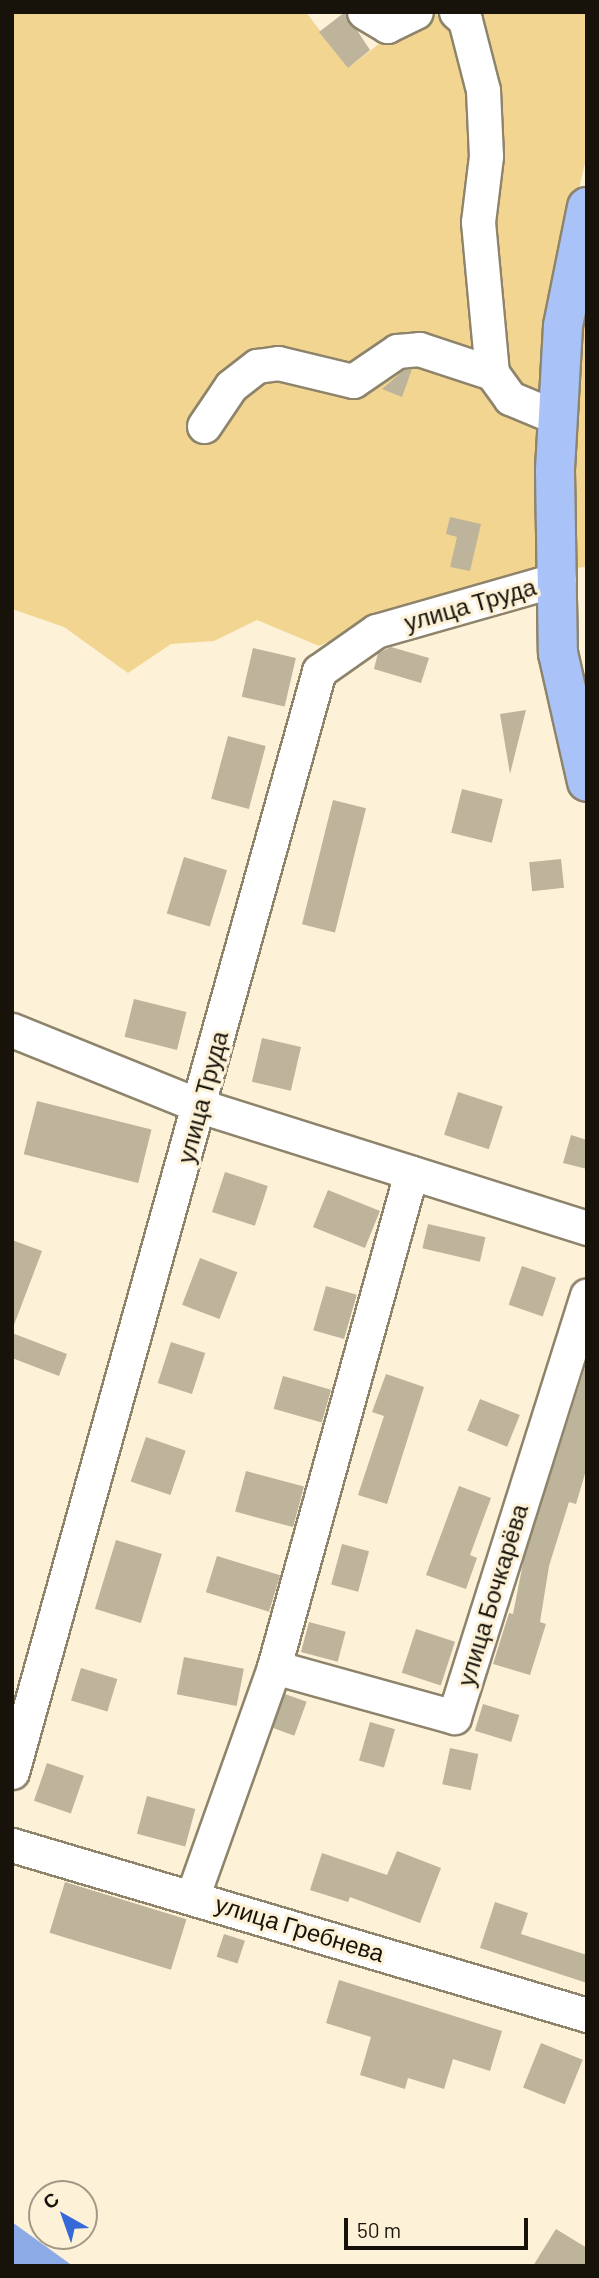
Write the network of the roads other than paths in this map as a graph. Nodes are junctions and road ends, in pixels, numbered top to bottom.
1 (364, 12) edge
2 (416, 12) edge
3 (456, 12) edge
4 (587, 207) edge
5 (492, 373) junction
6 (558, 418) junction
7 (204, 426) dead end
8 (559, 579) junction
9 (587, 782) edge
10 (12, 1030) edge
11 (200, 1106) junction
12 (411, 1173) junction
13 (587, 1228) edge
14 (587, 1295) edge
15 (274, 1667) junction
16 (12, 1772) edge
17 (12, 1845) edge
18 (193, 1895) junction
19 (587, 2015) edge

1 - 2 street
3 - 5 street
4 - 6 main road
5 - 6 street
5 - 7 street
6 - 8 main road
8 - 9 main road
8 - 11 street, улица Труда
10 - 11 street
11 - 12 street
11 - 16 street, улица Труда
12 - 13 street
12 - 15 street
14 - 15 street, улица Бочкарёва
15 - 18 street
17 - 18 street, улица Гребнева
18 - 19 street, улица Гребнева

